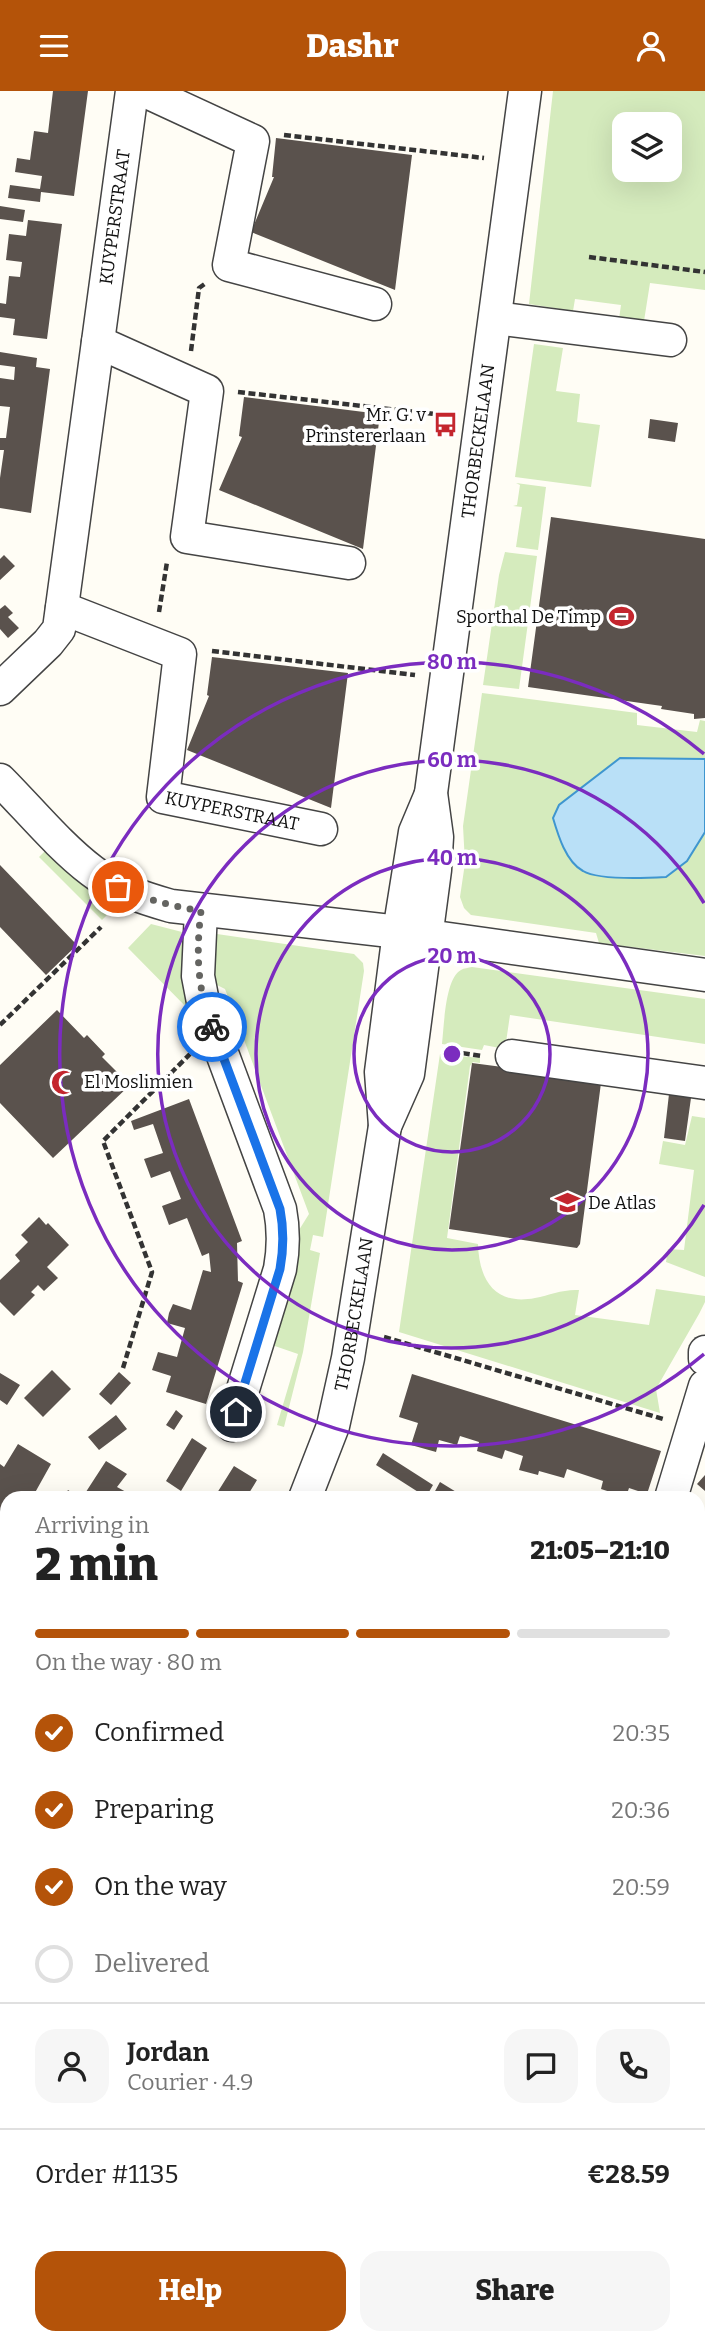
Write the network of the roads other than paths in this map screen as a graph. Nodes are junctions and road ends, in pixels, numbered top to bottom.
1 (132, 91) edge
2 (145, 91) edge
3 (525, 91) edge
4 (375, 303) dead end
5 (496, 318) junction
6 (670, 340) dead end
7 (98, 342) junction
8 (349, 563) dead end
9 (62, 608) junction
10 (0, 689) edge
11 (0, 780) edge
12 (320, 829) dead end
13 (201, 911) junction
14 (412, 934) junction
15 (705, 975) edge
16 (512, 1056) road end
17 (705, 1083) edge
18 (705, 1352) edge
19 (705, 1359) edge
20 (705, 1386) edge
21 (232, 1425) dead end
22 (307, 1491) edge
23 (673, 1491) edge

1 - 7 street, KUYPERSTRAAT
2 - 4 street
3 - 5 street, THORBECKELAAN
5 - 6 street
5 - 14 street, THORBECKELAAN
7 - 8 street
7 - 9 street, KUYPERSTRAAT
9 - 10 street, KUYPERSTRAAT
9 - 12 street, KUYPERSTRAAT
11 - 13 street
13 - 14 street
13 - 21 street
14 - 15 street
14 - 22 street, THORBECKELAAN
16 - 17 street
18 - 19 street
20 - 23 street

